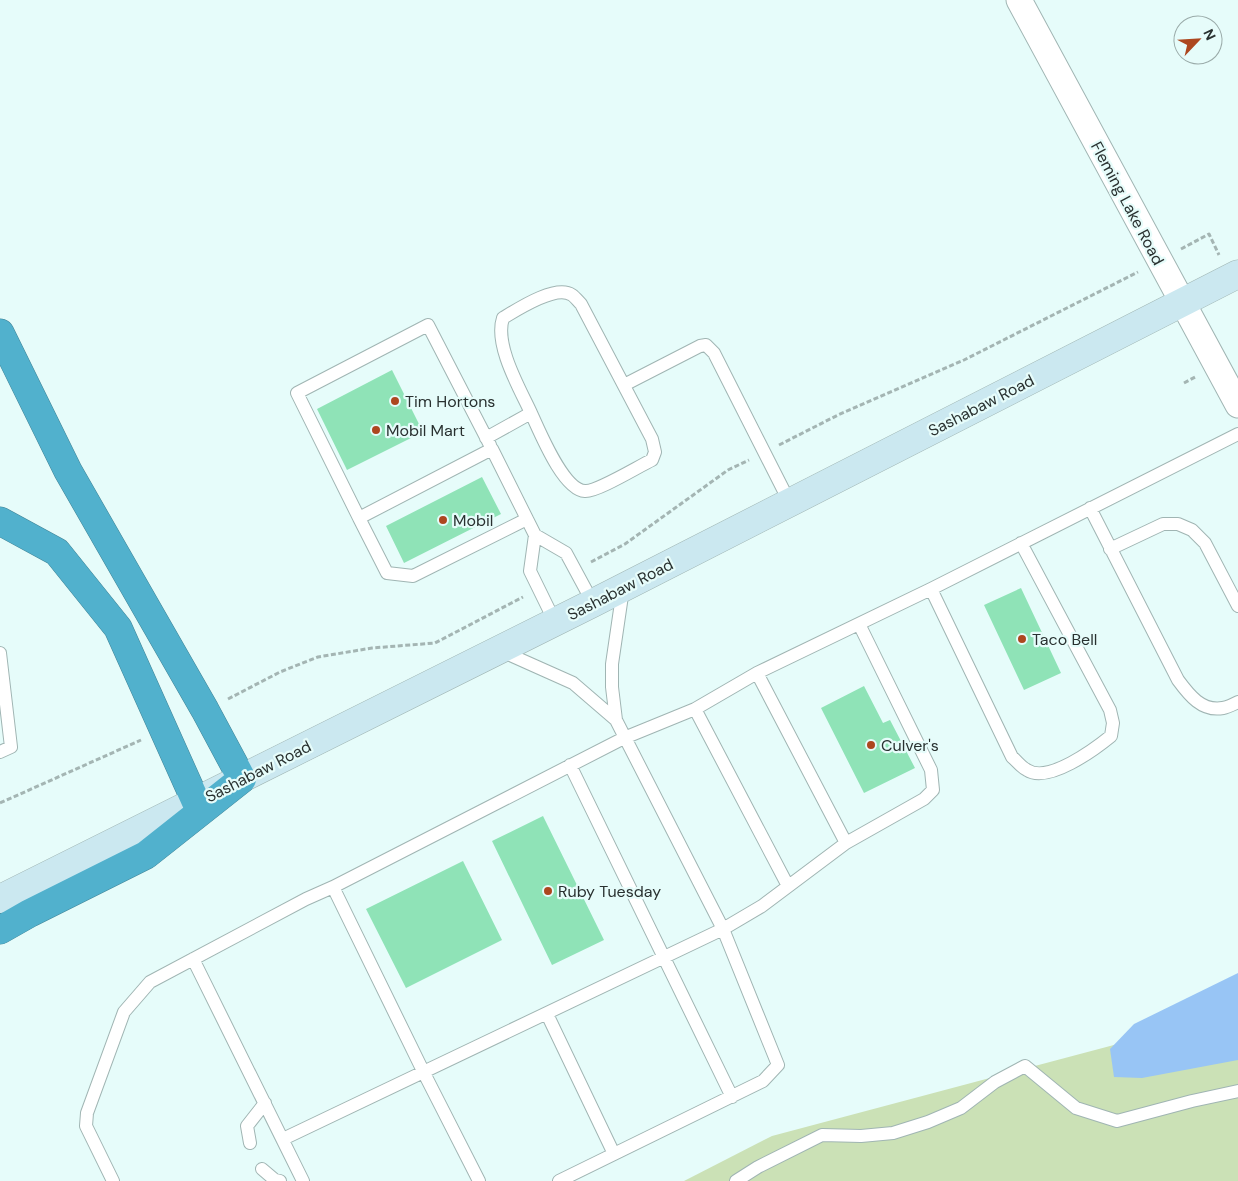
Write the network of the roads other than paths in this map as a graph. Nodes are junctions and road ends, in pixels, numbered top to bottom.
1 (1019, 0) edge
2 (1238, 274) edge
3 (1182, 302) junction
4 (0, 332) edge
5 (624, 385) junction
6 (1238, 406) edge
7 (531, 414) junction
8 (1238, 434) edge
9 (489, 444) junction
10 (790, 503) junction
11 (1090, 508) junction
12 (359, 518) junction
13 (527, 518) junction
14 (0, 521) edge
15 (535, 535) junction
16 (1021, 543) junction
17 (1110, 549) junction
18 (623, 588) junction
19 (931, 589) junction
20 (593, 603) junction
21 (1238, 606) edge
22 (555, 622) junction
23 (859, 624) junction
24 (499, 650) junction
25 (0, 653) edge
26 (757, 673) junction
27 (1238, 702) edge
28 (695, 709) junction
29 (616, 720) junction
30 (624, 738) junction
31 (0, 752) edge
32 (570, 765) junction
33 (242, 779) junction
34 (196, 802) junction
35 (846, 843) junction
36 (788, 886) junction
37 (333, 887) junction
38 (0, 899) edge
39 (723, 929) junction
40 (0, 930) edge
41 (193, 958) junction
42 (663, 958) junction
43 (547, 1014) junction
44 (424, 1073) junction
45 (1238, 1091) edge
46 (732, 1097) junction
47 (265, 1103) junction
48 (283, 1139) junction
49 (250, 1143) dead end
50 (614, 1154) junction
51 (262, 1169) dead end
52 (113, 1181) edge
53 (280, 1181) edge
54 (303, 1181) edge
55 (479, 1181) edge
56 (559, 1181) edge
57 (736, 1181) edge

1 - 3 street, Fleming Lake Road
2 - 3 main road, Sashabaw Road
3 - 6 street, Fleming Lake Road
3 - 10 main road, Sashabaw Road
4 - 33 highway
5 - 7 lane
5 - 7 lane
5 - 10 lane
7 - 9 lane
8 - 11 lane
9 - 12 lane
9 - 12 lane
9 - 13 lane
10 - 18 main road, Sashabaw Road
11 - 16 lane
11 - 17 lane
12 - 13 lane
13 - 15 lane
14 - 34 highway
15 - 20 lane
15 - 22 lane
16 - 19 lane
16 - 19 lane
17 - 21 lane
17 - 27 lane
18 - 20 main road, Sashabaw Road
18 - 29 lane
19 - 23 lane
20 - 22 main road, Sashabaw Road
22 - 24 main road, Sashabaw Road
23 - 26 lane
23 - 35 lane
24 - 29 lane
24 - 33 main road, Sashabaw Road
25 - 31 lane
26 - 28 lane
26 - 35 lane
28 - 30 lane
28 - 36 lane
29 - 30 lane
30 - 32 lane
30 - 39 lane
32 - 37 lane
32 - 42 lane
33 - 34 main road, Sashabaw Road
33 - 40 highway
34 - 38 main road, Sashabaw Road
35 - 36 lane
36 - 39 lane
37 - 41 lane
37 - 44 lane
39 - 42 lane
39 - 46 lane
41 - 47 lane
41 - 52 lane
42 - 43 lane
42 - 46 lane
43 - 44 lane
43 - 50 lane
44 - 48 lane
44 - 55 lane
45 - 57 lane
46 - 50 lane
47 - 48 lane
47 - 49 lane
48 - 54 lane
50 - 56 lane
51 - 53 lane

